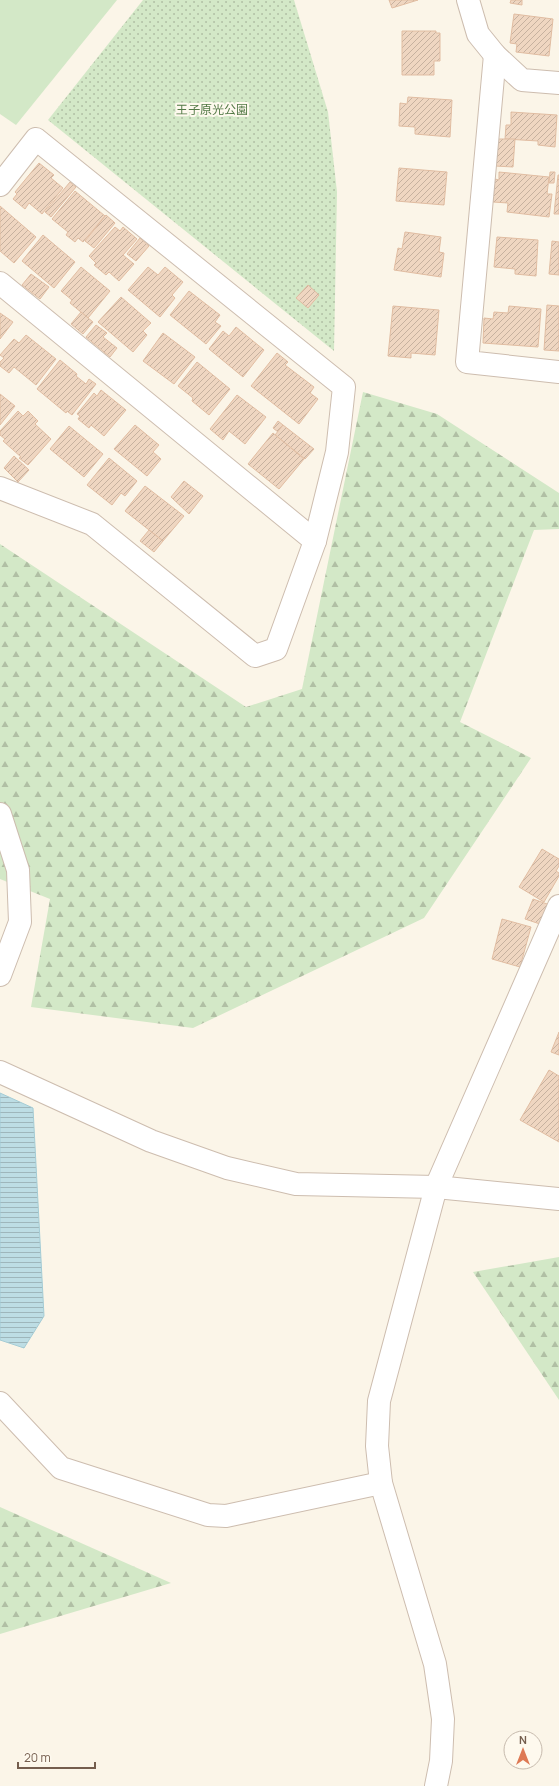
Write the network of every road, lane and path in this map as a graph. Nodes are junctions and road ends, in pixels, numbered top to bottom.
1 (468, 0) edge
2 (495, 55) junction
3 (559, 83) edge
4 (0, 184) edge
5 (0, 283) edge
6 (559, 372) edge
7 (0, 488) edge
8 (315, 541) junction
9 (0, 814) edge
10 (559, 906) edge
11 (0, 975) edge
12 (0, 1072) edge
13 (436, 1187) junction
14 (559, 1199) edge
15 (0, 1403) edge
16 (381, 1483) junction
17 (436, 1786) edge

1 - 2 street
2 - 3 street
2 - 6 street
4 - 8 street
5 - 8 street
7 - 8 street
9 - 11 street
10 - 13 street
12 - 13 street
13 - 14 street
13 - 16 street
15 - 16 street
16 - 17 street

